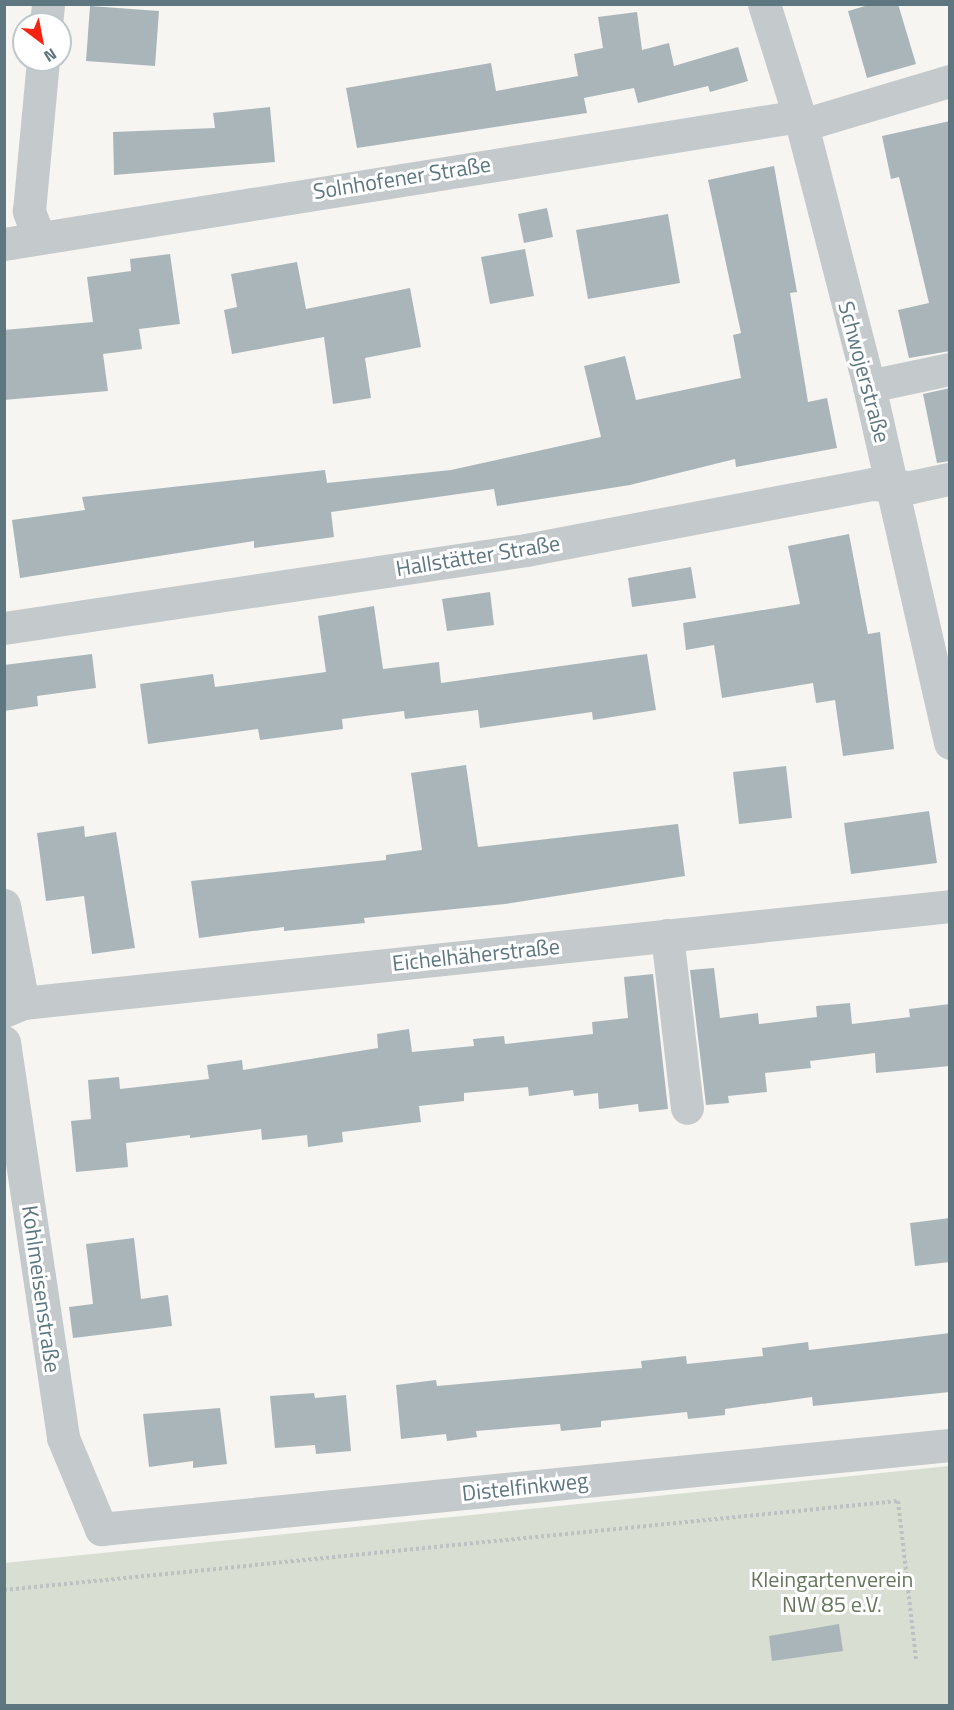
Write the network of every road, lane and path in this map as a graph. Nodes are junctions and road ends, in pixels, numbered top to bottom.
1 (764, 4) edge
2 (42, 72) edge
3 (950, 81) edge
4 (801, 121) junction
5 (38, 235) junction
6 (4, 244) edge
7 (950, 369) edge
8 (869, 386) junction
9 (950, 479) edge
10 (893, 486) junction
11 (4, 628) edge
12 (950, 743) edge
13 (4, 905) edge
14 (950, 906) edge
15 (667, 935) junction
16 (14, 1007) edge
17 (4, 1042) edge
18 (687, 1108) dead end
19 (950, 1446) edge
20 (101, 1529) joint
21 (4, 1590) edge
22 (916, 1660) dead end

1 - 4 street, Schwojerstraße
2 - 5 street
3 - 4 street, Solnhofener Straße
4 - 5 street, Solnhofener Straße
4 - 8 street, Schwojerstraße
5 - 6 street, Solnhofener Straße
7 - 8 street
8 - 10 street, Schwojerstraße
9 - 10 street, Hallstätter Straße
10 - 11 street, Hallstätter Straße
10 - 12 street, Schwojerstraße
13 - 16 street
14 - 15 street, Eichelhäherstraße
15 - 16 street, Eichelhäherstraße
15 - 18 street
17 - 20 street, Kohlmeisenstraße
19 - 20 street, Distelfinkweg
21 - 22 path

